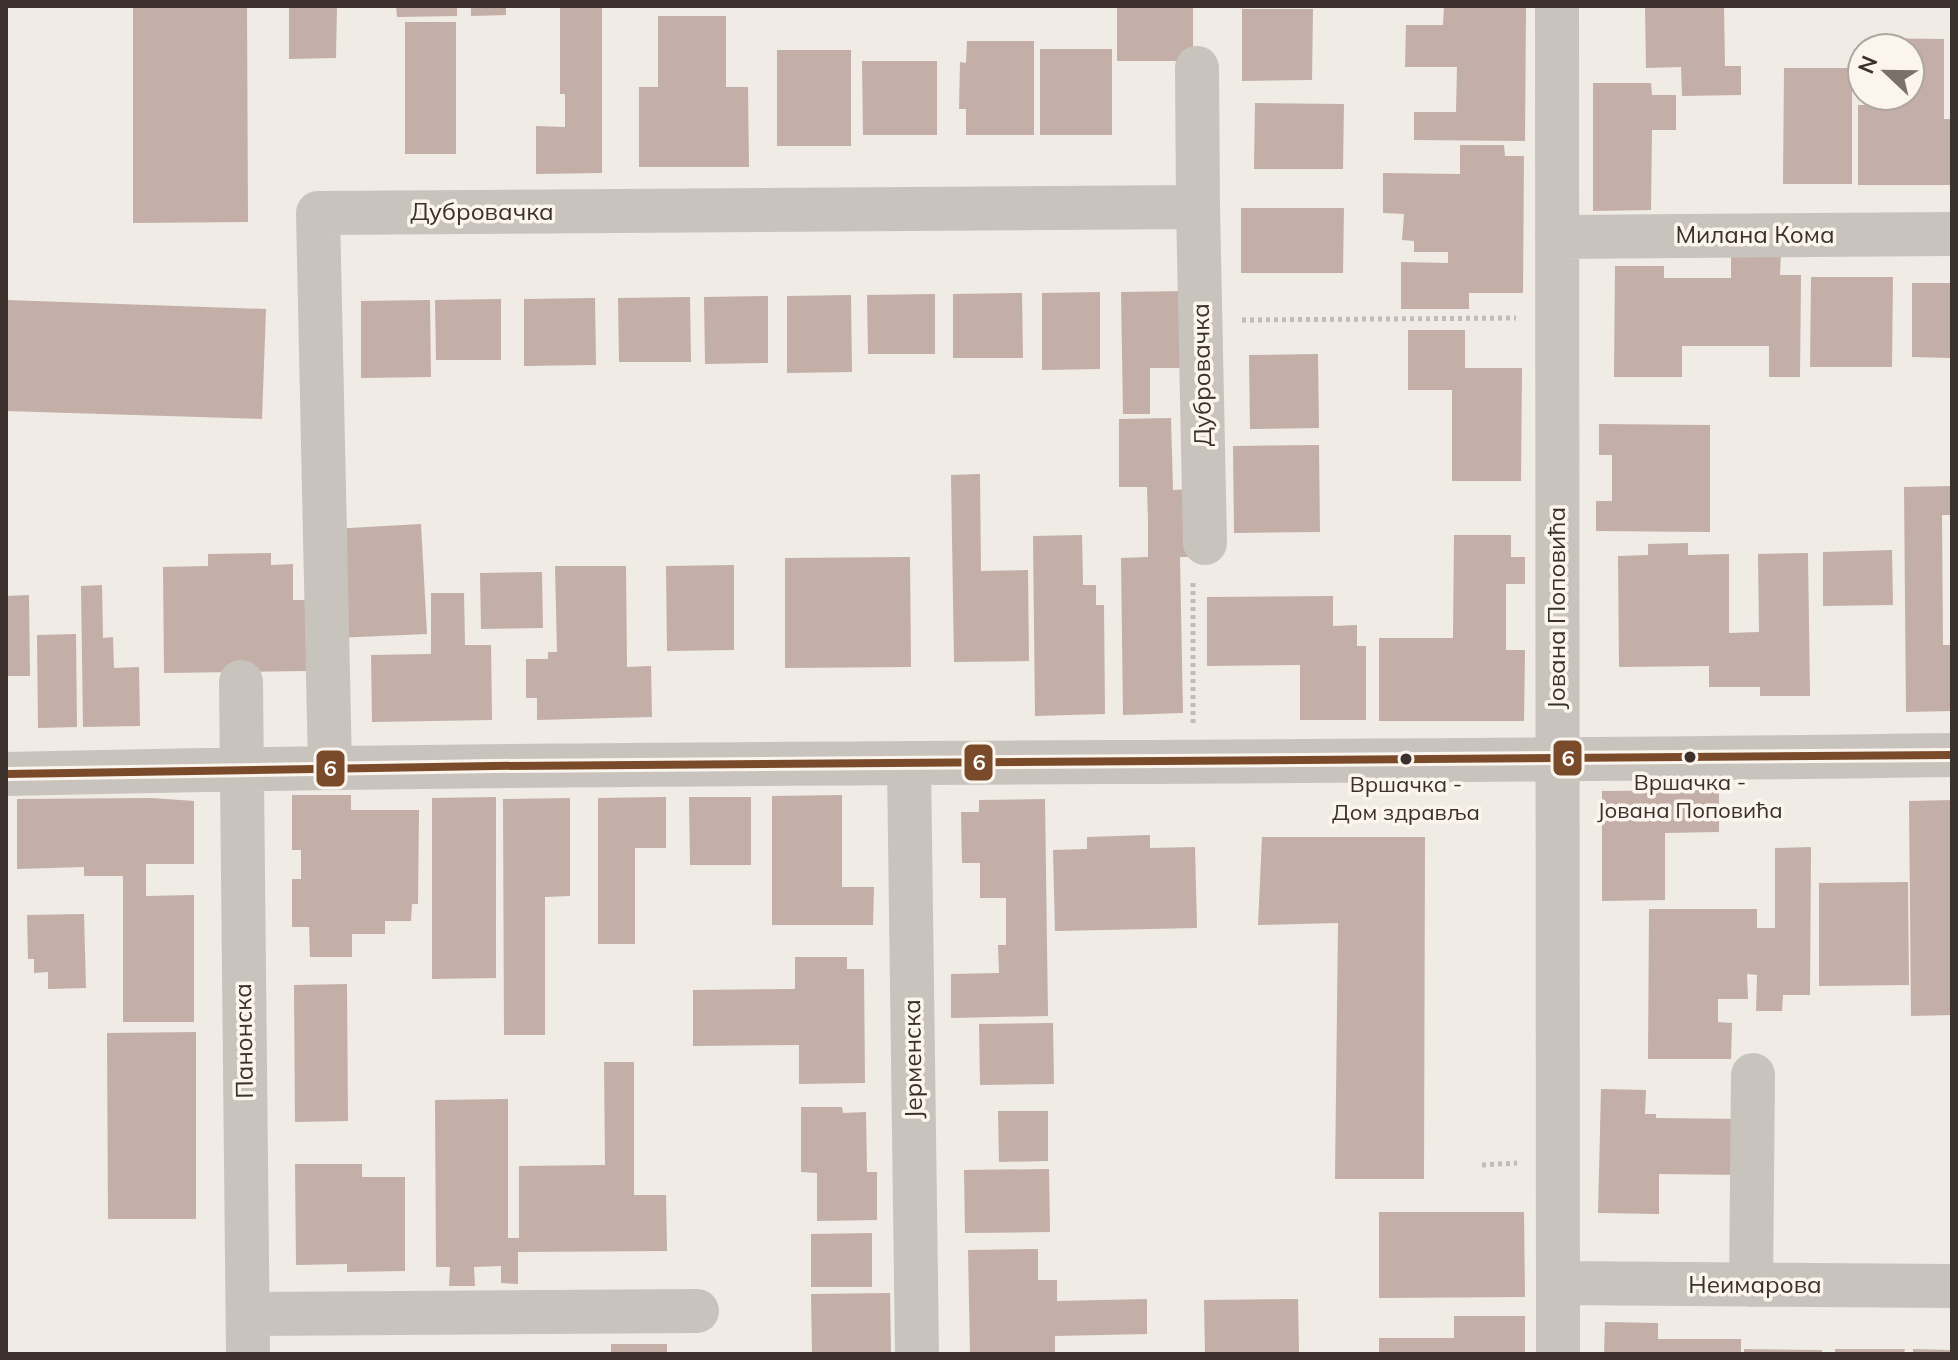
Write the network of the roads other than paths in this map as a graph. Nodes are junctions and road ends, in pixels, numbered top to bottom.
1 (1557, 6) edge
2 (1197, 68) dead end
3 (1198, 207) junction
4 (1952, 234) edge
5 (1557, 237) junction
6 (1205, 543) road end
7 (241, 682) dead end
8 (1952, 755) edge
9 (1557, 761) junction
10 (909, 765) junction
11 (330, 767) junction
12 (240, 769) junction
13 (6, 774) edge
14 (1753, 1075) dead end
15 (1558, 1283) junction
16 (1751, 1285) junction
17 (1952, 1286) edge
18 (697, 1311) dead end
19 (248, 1334) edge
20 (917, 1354) edge
21 (1558, 1354) edge

1 - 5 street, Јована Поповића
2 - 3 street, Дубровачка
3 - 6 street, Дубровачка
3 - 11 street, Дубровачка
4 - 5 street, Милана Кома
5 - 9 street, Јована Поповића
7 - 12 street, Панонска
8 - 9 street
9 - 10 street
9 - 15 street, Јована Поповића
10 - 11 street
10 - 20 street, Јерменска
11 - 12 street
12 - 13 street
12 - 19 street, Панонска
14 - 16 street
15 - 16 street, Неимарова
15 - 21 street, Јована Поповића
16 - 17 street, Неимарова
18 - 19 street, Панонска

